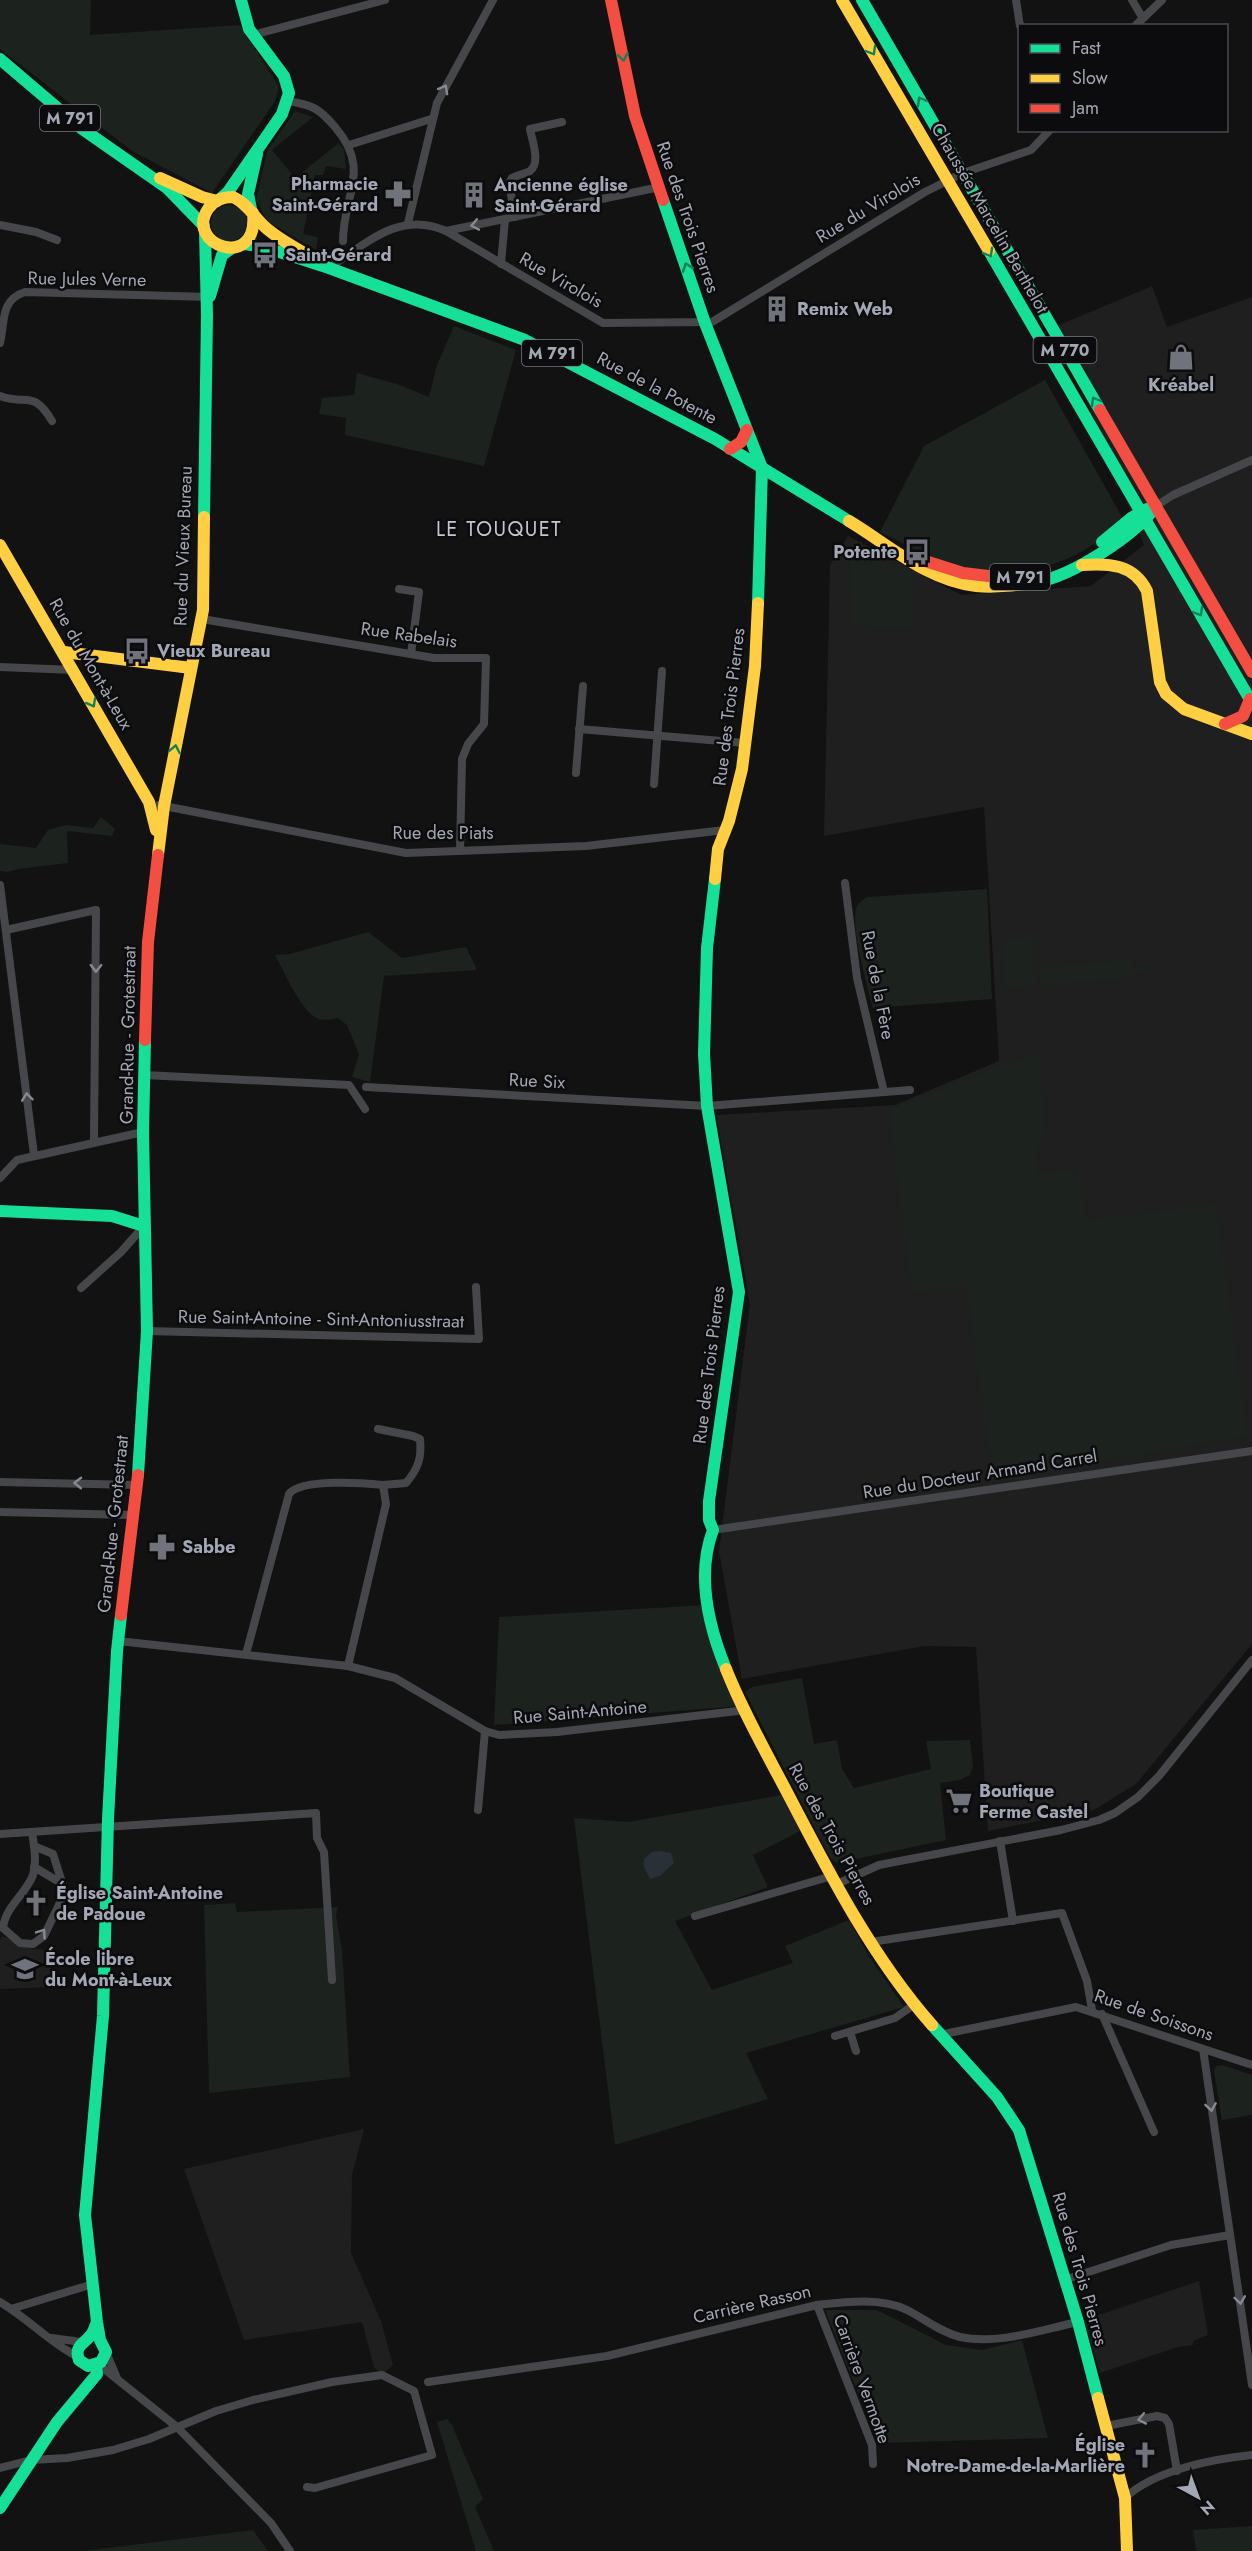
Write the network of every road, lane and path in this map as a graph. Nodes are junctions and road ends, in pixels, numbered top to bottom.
1 (241, 0) edge
2 (385, 0) edge
3 (493, 0) edge
4 (611, 0) edge
5 (842, 0) edge
6 (862, 0) edge
7 (1016, 0) edge
8 (1132, 0) edge
9 (1162, 0) edge
10 (1142, 17) junction
11 (1020, 24) edge
12 (1137, 24) edge
13 (253, 35) junction
14 (0, 59) edge
15 (288, 101) junction
16 (431, 119) junction
17 (562, 122) dead end
18 (1038, 132) edge
19 (1048, 132) edge
20 (1043, 139) junction
21 (261, 144) junction
22 (349, 145) junction
23 (144, 172) junction
24 (963, 173) junction
25 (947, 180) junction
26 (660, 187) junction
27 (218, 200) junction
28 (252, 211) junction
29 (515, 217) junction
30 (505, 219) junction
31 (408, 223) junction
32 (0, 225) edge
33 (204, 229) junction
34 (446, 231) junction
35 (57, 240) dead end
36 (343, 241) dead end
37 (238, 246) junction
38 (501, 264) junction
39 (329, 268) junction
40 (208, 297) junction
41 (705, 323) junction
42 (0, 343) edge
43 (0, 396) edge
44 (52, 422) dead end
45 (747, 430) junction
46 (730, 449) junction
47 (1252, 460) edge
48 (762, 468) junction
49 (1148, 513) junction
50 (887, 544) junction
51 (0, 545) edge
52 (1083, 565) junction
53 (399, 589) dead end
54 (201, 619) junction
55 (64, 652) junction
56 (411, 654) junction
57 (0, 667) edge
58 (191, 668) junction
59 (74, 670) junction
60 (662, 671) dead end
61 (1252, 672) edge
62 (583, 686) dead end
63 (1251, 701) edge
64 (1225, 724) junction
65 (579, 729) junction
66 (1252, 734) edge
67 (657, 735) junction
68 (745, 742) junction
69 (576, 772) dead end
70 (654, 784) dead end
71 (149, 802) junction
72 (164, 806) junction
73 (725, 830) junction
74 (158, 847) junction
75 (460, 851) junction
76 (846, 883) dead end
77 (0, 885) edge
78 (6, 930) junction
79 (144, 1076) junction
80 (366, 1087) dead end
81 (910, 1090) dead end
82 (884, 1092) junction
83 (707, 1106) junction
84 (365, 1109) dead end
85 (143, 1132) junction
86 (94, 1141) junction
87 (34, 1155) junction
88 (0, 1178) edge
89 (0, 1212) edge
90 (144, 1226) junction
91 (476, 1287) dead end
92 (81, 1288) dead end
93 (147, 1331) junction
94 (378, 1429) dead end
95 (1252, 1451) edge
96 (0, 1482) edge
97 (137, 1485) junction
98 (383, 1485) junction
99 (0, 1512) edge
100 (133, 1515) junction
101 (713, 1530) junction
102 (118, 1641) junction
103 (246, 1654) junction
104 (1252, 1660) edge
105 (348, 1666) junction
106 (746, 1710) junction
107 (485, 1731) junction
108 (478, 1810) dead end
109 (108, 1826) junction
110 (32, 1832) junction
111 (0, 1834) edge
112 (1000, 1841) junction
113 (34, 1846) junction
114 (34, 1867) junction
115 (834, 1880) junction
116 (61, 1883) junction
117 (695, 1916) dead end
118 (1012, 1921) junction
119 (871, 1942) junction
120 (332, 1980) dead end
121 (915, 2004) junction
122 (1092, 2010) junction
123 (1102, 2014) junction
124 (850, 2032) junction
125 (939, 2035) junction
126 (835, 2036) dead end
127 (1203, 2049) junction
128 (856, 2051) dead end
129 (1252, 2065) edge
130 (1154, 2132) dead end
131 (1230, 2235) junction
132 (1064, 2280) junction
133 (93, 2284) junction
134 (0, 2302) edge
135 (817, 2305) junction
136 (11, 2309) junction
137 (1078, 2322) junction
138 (52, 2338) junction
139 (90, 2340) junction
140 (106, 2352) junction
141 (78, 2357) junction
142 (94, 2365) junction
143 (117, 2378) junction
144 (428, 2382) dead end
145 (1252, 2385) edge
146 (1106, 2426) junction
147 (177, 2427) junction
148 (1252, 2455) edge
149 (31, 2460) junction
150 (873, 2464) dead end
151 (0, 2468) edge
152 (1177, 2471) junction
153 (307, 2487) dead end
154 (1125, 2498) junction
155 (0, 2508) edge
156 (284, 2542) junction
157 (290, 2551) edge
158 (295, 2551) edge
159 (1127, 2551) edge

1 - 13 main road
2 - 13 street
16 -> 3 street
4 -> 26 main road, Rue des Trois Pierres
5 -> 25 main road, Chaussée Marcelin Berthelot / M 770
24 -> 6 main road, Chaussée Marcelin Berthelot / M 770
7 - 11 street
8 - 10 street
9 - 10 street
10 - 12 street
13 - 15 main road
14 - 23 main road, M 791
15 - 21 main road
15 - 22 street
16 - 22 street
16 - 31 street
17 - 29 street
18 - 20 street
19 - 20 street, Rue du Virolois
20 - 24 street, Rue du Virolois
21 - 27 main road
21 - 28 main road
22 - 36 street
23 - 27 main road, M 791
23 - 33 main road, M 791
24 - 25 street, Rue du Virolois
49 -> 24 main road, Chaussée Marcelin Berthelot / M 770
25 - 41 street, Rue du Virolois
25 -> 49 main road, Chaussée Marcelin Berthelot / M 770
26 - 29 street
41 -> 26 main road, Rue des Trois Pierres
27 - 28 main road
27 - 33 main road
28 - 37 main road
28 - 39 main road, Rue de la Potente / M 791
29 - 30 street
30 -> 34 street
30 - 38 street
31 - 34 street
31 - 39 street
32 - 35 street
33 - 37 main road
33 - 40 main road, Rue du Vieux Bureau
34 - 38 street, Rue Virolois
37 - 39 main road, Rue de la Potente / M 791
37 - 40 main road, Rue du Vieux Bureau
38 - 41 street, Rue Virolois
39 - 46 main road, Rue de la Potente / M 791
40 - 42 street, Rue Jules Verne
40 - 54 main road, Rue du Vieux Bureau
41 - 45 main road, Rue des Trois Pierres
43 - 44 street
45 - 46 main road
45 - 48 main road, Rue des Trois Pierres
46 - 48 main road, Rue de la Potente / M 791
47 - 49 street
48 - 50 main road, Rue de la Potente / M 791
48 - 68 main road, Rue des Trois Pierres
49 - 50 main road, Rue de la Potente / M 791
49 - 52 main road, Rue de la Potente / M 791
49 - 61 main road, Chaussée Marcelin Berthelot / M 770
49 -> 63 main road, Chaussée Marcelin Berthelot / M 770
50 - 52 main road, Rue de la Potente / M 791
51 - 55 main road, Rue du Mont-à-Leux
52 - 64 main road, Rue de la Potente
53 - 56 street
54 - 56 street, Rue Rabelais
54 - 58 main road, Rue du Vieux Bureau
55 - 58 main road
55 - 59 main road, Rue du Mont-à-Leux
56 - 75 street, Rue Rabelais
57 - 59 street
72 -> 58 main road, Rue du Vieux Bureau
59 -> 71 main road, Rue du Mont-à-Leux
60 - 67 street
62 - 65 street
63 - 64 main road
64 - 66 main road, Rue de la Potente
65 - 67 street
65 - 69 street
67 - 68 street
67 - 70 street
68 - 73 main road, Rue des Trois Pierres
71 - 72 street
71 - 74 main road, Rue du Mont-à-Leux
72 - 74 main road, Rue du Vieux Bureau
72 - 75 street, Rue des Piats
73 - 75 street, Rue des Piats
73 - 83 main road, Rue des Trois Pierres
74 - 79 main road, Grand-Rue - Grotestraat
76 - 82 street, Rue de la Fère
77 - 78 street
78 -> 86 street
87 -> 78 street
79 - 84 street
79 - 85 main road, Grand-Rue - Grotestraat
80 - 83 street, Rue Six
81 - 82 street
82 - 83 street
83 - 101 main road, Rue des Trois Pierres
85 - 86 street
85 - 90 main road, Grand-Rue - Grotestraat
86 - 87 street
87 - 88 street
89 - 90 main road
90 - 92 street
90 - 93 main road, Grand-Rue - Grotestraat
91 - 93 street, Rue Saint-Antoine - Sint-Antoniusstraat
93 - 97 main road, Grand-Rue - Grotestraat
94 - 98 street
95 - 101 street, Rue du Docteur Armand Carrel
97 -> 96 street
97 - 100 main road, Grand-Rue - Grotestraat
98 - 103 street
98 - 105 street
99 - 100 street
100 - 102 main road, Grand-Rue - Grotestraat
101 - 106 main road, Rue des Trois Pierres
102 - 103 street, Rue Saint-Antoine
102 - 109 main road, Grand-Rue - Grotestraat
103 - 105 street, Rue Saint-Antoine
104 - 112 street
105 - 107 street, Rue Saint-Antoine
106 - 107 street, Rue Saint-Antoine
106 - 115 main road, Rue des Trois Pierres
107 - 108 street
109 - 110 street
109 - 120 street
109 - 133 main road, Grand-Rue - Grotestraat
110 - 111 street
110 - 113 street
112 - 115 street
112 - 118 street
113 - 114 street
113 - 116 street
114 - 116 street
114 -> 116 street
115 - 117 street
115 - 119 main road, Rue des Trois Pierres
118 - 119 street
118 - 122 street
119 - 121 main road, Rue des Trois Pierres
121 - 124 street
121 - 125 main road, Rue des Trois Pierres
122 - 123 street, Rue de Soissons
122 - 125 street, Rue de Soissons
123 - 127 street, Rue de Soissons
123 - 130 street
124 - 126 street
124 - 128 street
125 - 132 main road, Rue des Trois Pierres
127 - 129 street, Rue de Soissons
127 -> 131 street
131 - 132 street
131 -> 145 street
132 - 137 main road, Rue des Trois Pierres
133 - 136 street
133 - 139 main road, Grand-Rue - Grotestraat
134 - 136 street
135 - 137 street, Carrière Rasson
135 - 144 street, Carrière Rasson
135 - 150 street, Carrière Vermotte
136 - 138 street
137 - 146 main road, Rue des Trois Pierres
138 - 139 street
138 - 141 street
139 - 140 main road
139 - 141 main road
140 - 142 main road
140 - 143 street
141 - 142 main road
142 - 143 street
142 - 149 main road
143 - 147 street
152 -> 146 street
146 - 154 main road, Rue des Trois Pierres
147 - 149 street
147 - 153 street
147 - 156 street
148 - 152 street
149 - 151 street
149 - 155 main road
152 - 154 street
154 - 159 main road, Rue des Trois Pierres
156 - 157 street
156 - 158 street

